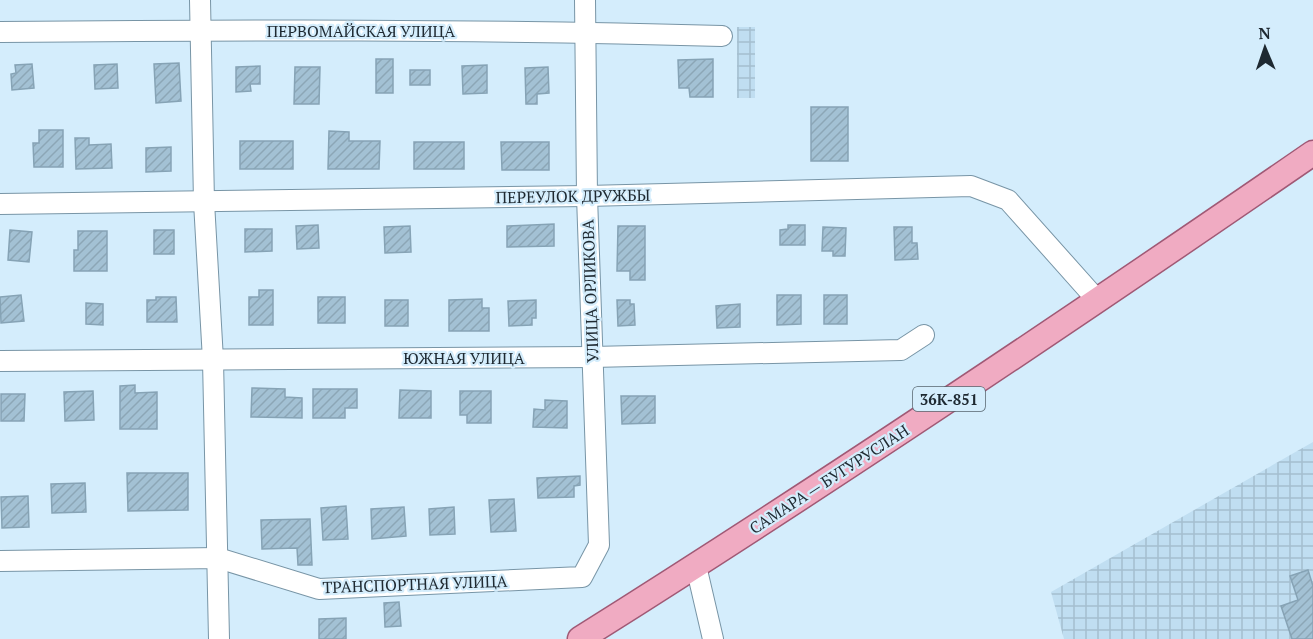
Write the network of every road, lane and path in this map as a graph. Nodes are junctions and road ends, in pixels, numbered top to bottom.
1 (200, 0) edge
2 (585, 0) edge
3 (200, 30) junction
4 (0, 32) edge
5 (585, 32) junction
6 (723, 36) dead end
7 (1313, 153) edge
8 (587, 196) junction
9 (204, 202) junction
10 (0, 204) edge
11 (1098, 301) junction
12 (924, 335) dead end
13 (592, 357) junction
14 (213, 360) junction
15 (0, 361) edge
16 (218, 558) junction
17 (0, 561) edge
18 (696, 566) junction
19 (582, 577) joint
20 (219, 639) edge
21 (580, 639) edge
22 (713, 639) edge

1 - 3 street
2 - 5 street, УЛИЦА ОРЛИКОВА
3 - 4 street, ПЕРВОМАЙСКАЯ УЛИЦА
3 - 5 street, ПЕРВОМАЙСКАЯ УЛИЦА
3 - 9 street
5 - 6 street, ПЕРВОМАЙСКАЯ УЛИЦА
5 - 8 street, УЛИЦА ОРЛИКОВА
7 - 11 main road, САМАРА — БУГУРУСЛАН / 36К-851
8 - 9 street, ПЕРЕУЛОК ДРУЖБЫ
8 - 11 street, ПЕРЕУЛОК ДРУЖБЫ
8 - 13 street, УЛИЦА ОРЛИКОВА
9 - 10 street, ПЕРЕУЛОК ДРУЖБЫ
9 - 14 street
11 - 18 main road, САМАРА — БУГУРУСЛАН / 36К-851
12 - 13 street, ЮЖНАЯ УЛИЦА
13 - 14 street, ЮЖНАЯ УЛИЦА
13 - 19 street, УЛИЦА ОРЛИКОВА
14 - 15 street, ЮЖНАЯ УЛИЦА
14 - 16 street
16 - 17 street, ТРАНСПОРТНАЯ УЛИЦА
16 - 19 street, ТРАНСПОРТНАЯ УЛИЦА
16 - 20 street
18 - 21 main road, САМАРА — БУГУРУСЛАН / 36К-851
18 - 22 street

